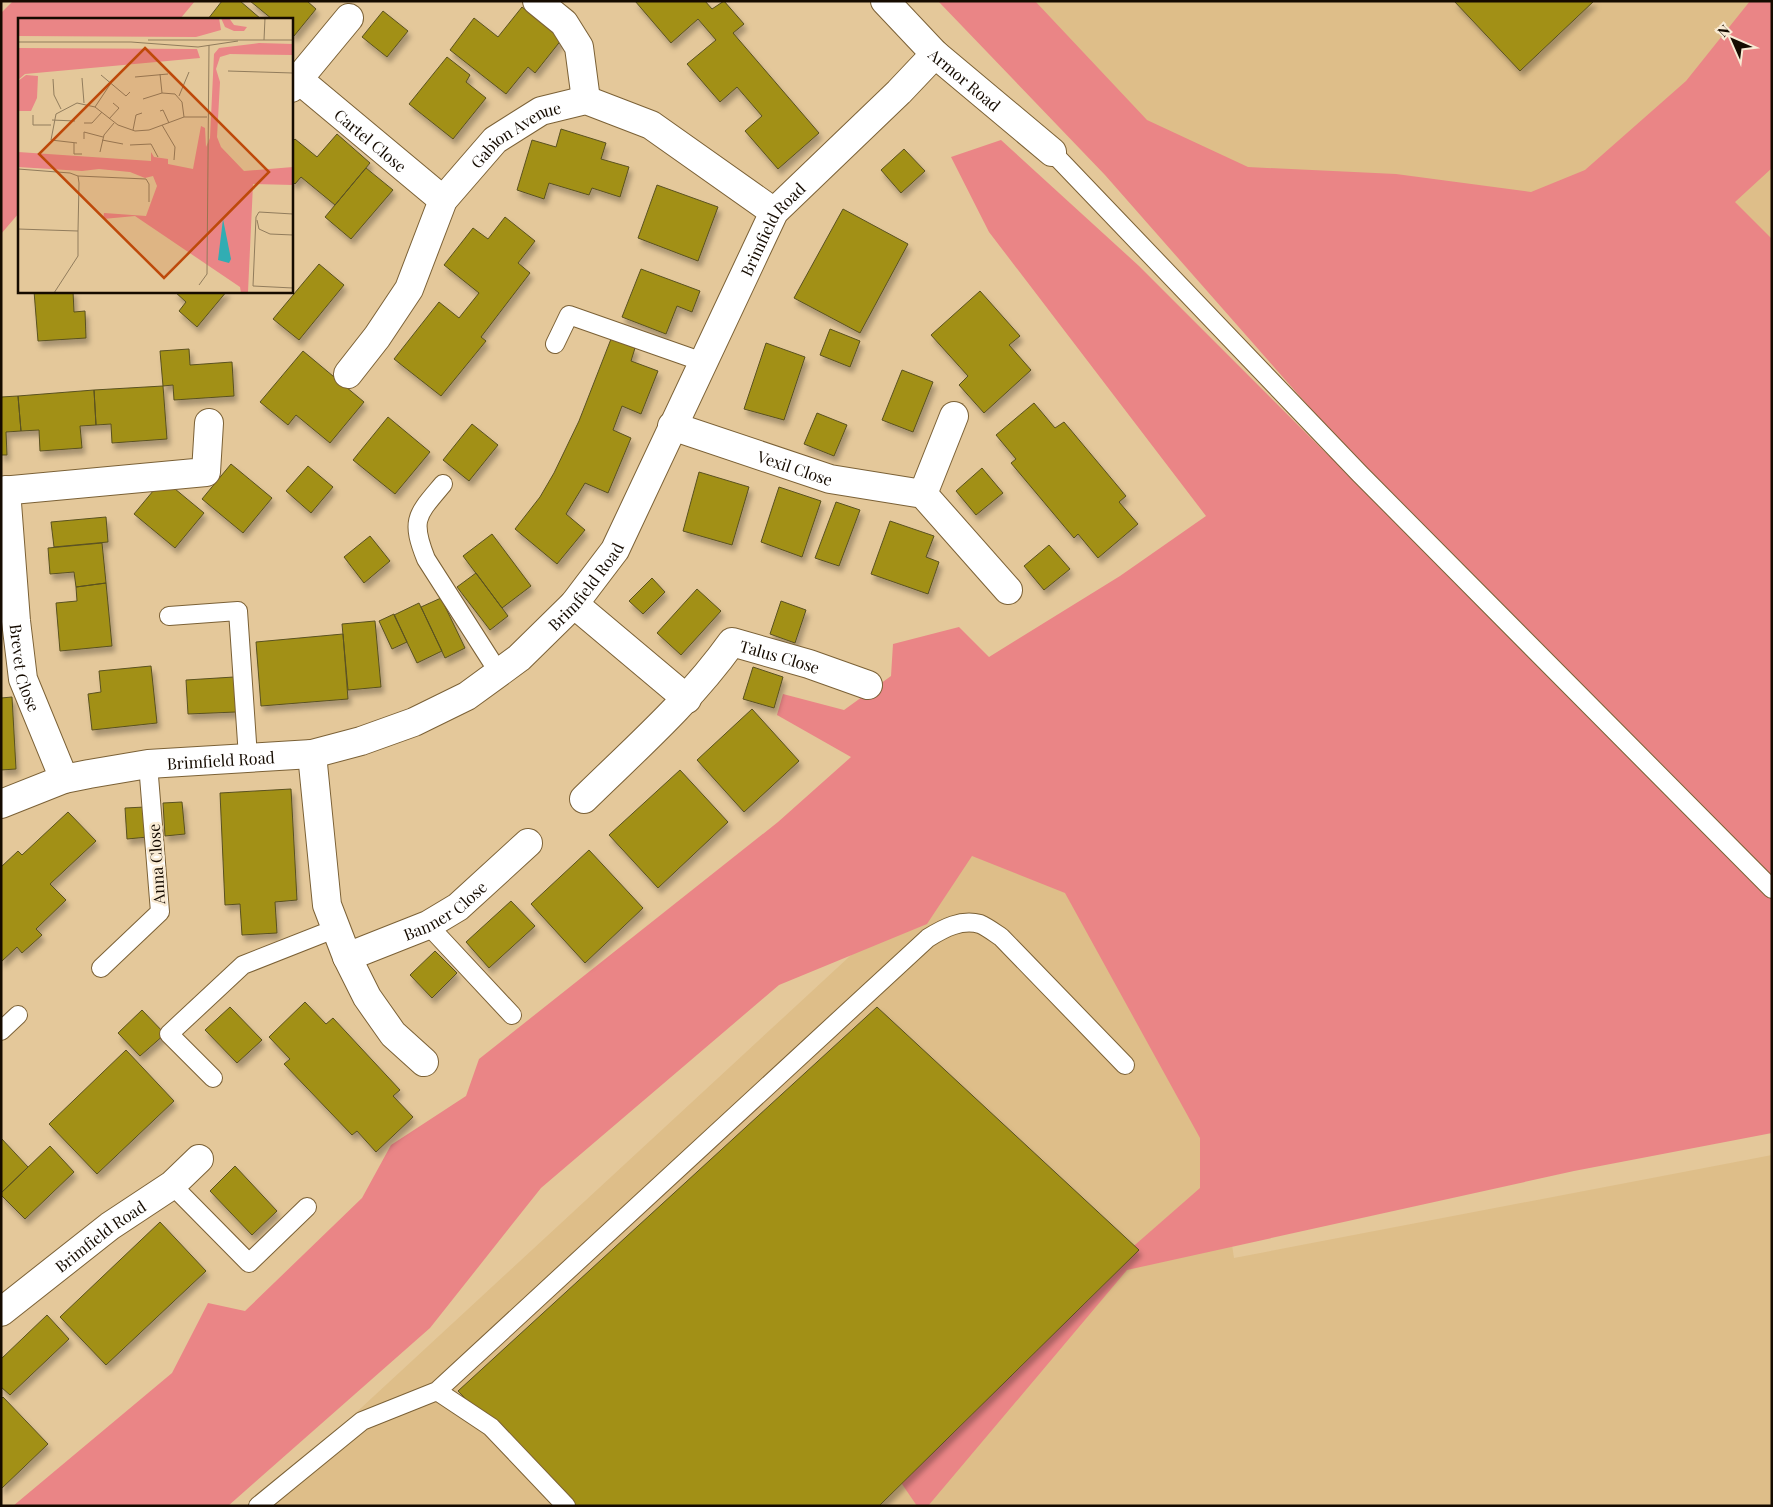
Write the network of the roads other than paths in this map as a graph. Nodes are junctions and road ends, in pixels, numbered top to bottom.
1 (537, 1) edge
2 (885, 1) edge
3 (349, 18) dead end
4 (935, 54) junction
5 (295, 84) edge
6 (586, 100) junction
7 (1052, 152) joint
8 (443, 200) junction
9 (774, 212) junction
10 (555, 344) dead end
11 (703, 362) junction
12 (348, 374) dead end
13 (954, 416) dead end
14 (208, 423) dead end
15 (672, 426) junction
16 (443, 484) dead end
17 (4, 490) edge
18 (922, 494) junction
19 (1008, 590) dead end
20 (574, 604) junction
21 (168, 616) dead end
22 (499, 673) junction
23 (868, 685) dead end
24 (688, 698) junction
25 (312, 754) junction
26 (248, 758) junction
27 (148, 764) junction
28 (64, 779) junction
29 (584, 799) dead end
30 (1, 804) edge
31 (528, 843) dead end
32 (1772, 890) edge
33 (428, 925) junction
34 (336, 928) junction
35 (347, 957) junction
36 (102, 968) dead end
37 (18, 1014) dead end
38 (512, 1015) dead end
39 (1, 1031) edge
40 (424, 1062) dead end
41 (1125, 1065) dead end
42 (213, 1078) dead end
43 (199, 1159) dead end
44 (172, 1185) junction
45 (307, 1207) dead end
46 (1, 1312) edge
47 (437, 1391) junction
48 (258, 1506) edge
49 (566, 1506) edge

1 - 6 street
2 - 4 street, Armor Road
3 - 5 street, Cartel Close
4 - 7 street, Armor Road
4 - 9 street, Brimfield Road
5 - 8 street, Cartel Close
6 - 8 street, Gabion Avenue
6 - 9 street, Gabion Avenue
7 - 32 lane
8 - 12 street, Gabion Avenue
9 - 11 street, Brimfield Road
10 - 11 lane
11 - 15 street, Brimfield Road
13 - 18 street
14 - 17 street, Brevet Close
15 - 18 street, Vexil Close
15 - 20 street, Brimfield Road
16 - 22 lane
17 - 28 street, Brevet Close
18 - 19 street
20 - 22 street, Brimfield Road
20 - 24 street
21 - 26 lane
22 - 25 street, Brimfield Road
23 - 24 street, Talus Close
24 - 29 street, Talus Close
25 - 26 street, Brimfield Road
25 - 34 street
26 - 27 street, Brimfield Road
27 - 28 street, Brimfield Road
27 - 36 lane, Anna Close
28 - 30 street, Brimfield Road
31 - 33 street, Banner Close
33 - 35 street, Banner Close
33 - 38 lane
34 - 35 street
34 - 42 lane
35 - 40 street
37 - 39 lane
41 - 47 lane
43 - 44 street, Brimfield Road
44 - 45 lane
44 - 46 street, Brimfield Road
47 - 48 lane
47 - 49 lane

